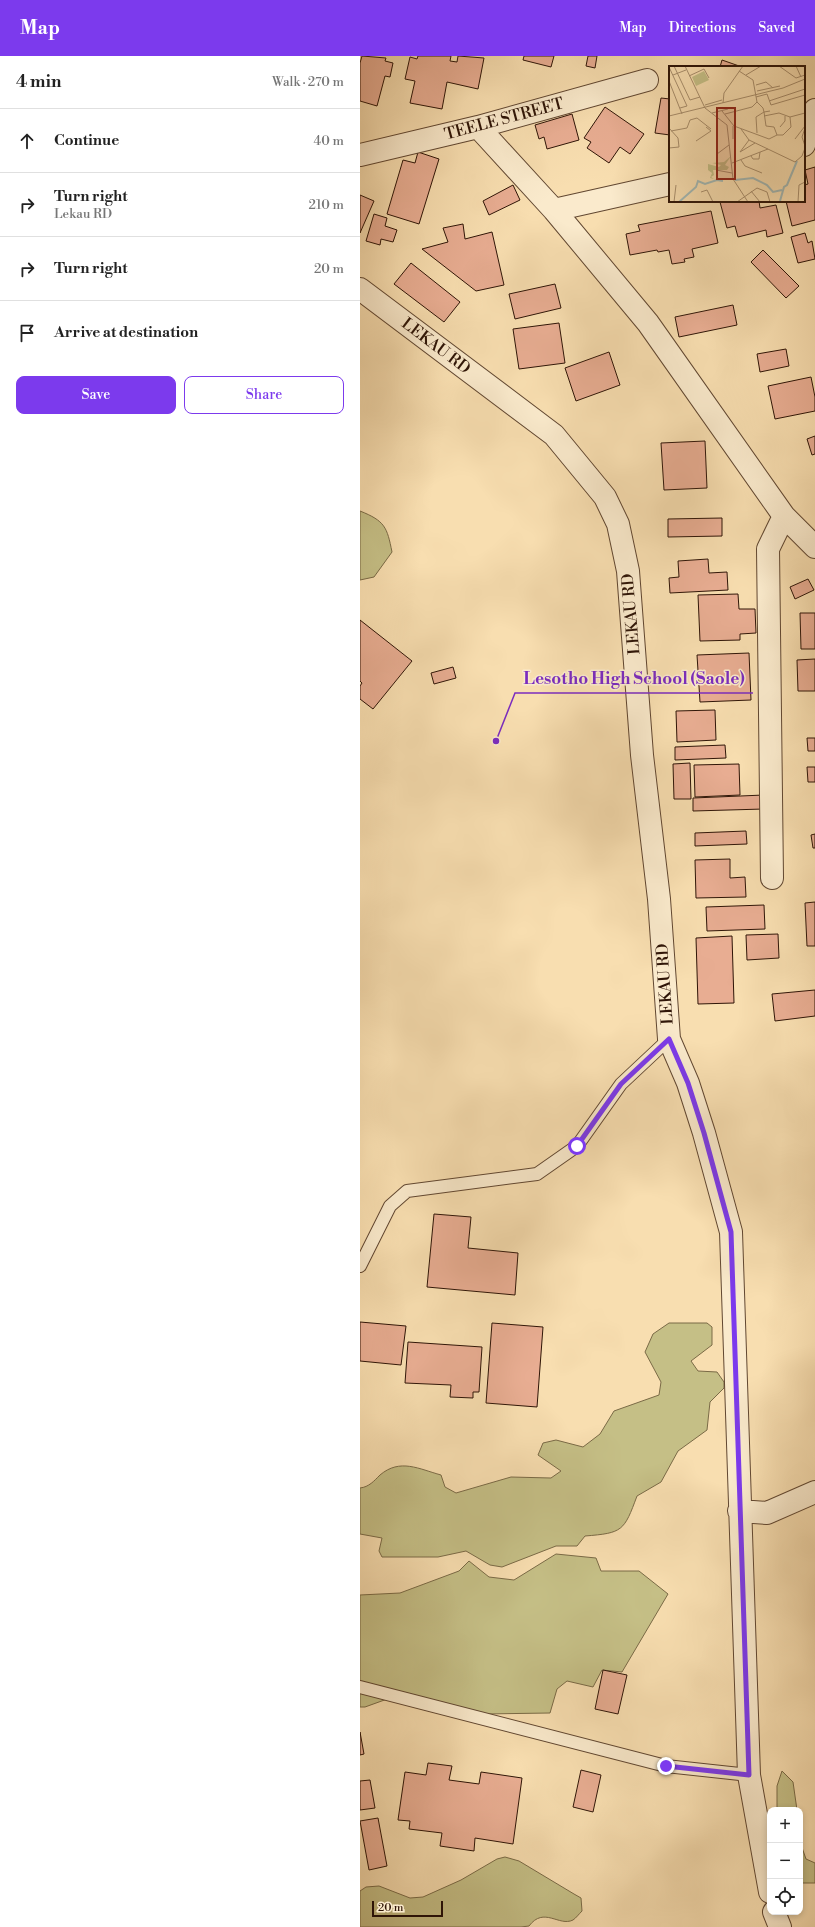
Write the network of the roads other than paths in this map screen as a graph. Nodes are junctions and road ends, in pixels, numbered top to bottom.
1 (647, 80) dead end
2 (815, 110) edge
3 (478, 127) junction
4 (805, 142) edge
5 (815, 147) edge
6 (805, 150) edge
7 (360, 155) edge
8 (669, 184) edge
9 (554, 210) junction
10 (360, 289) edge
11 (784, 516) junction
12 (815, 547) edge
13 (772, 878) dead end
14 (669, 1039) junction
15 (360, 1266) edge
16 (815, 1492) edge
17 (739, 1511) junction
18 (360, 1687) edge
19 (749, 1775) junction
20 (768, 1879) edge
21 (775, 1915) edge
22 (780, 1927) edge

1 - 3 street, TEELE STREET
2 - 4 street
3 - 7 street, TEELE STREET
3 - 9 street
5 - 6 street
8 - 9 street
9 - 11 street
10 - 14 street, LEKAU RD
11 - 12 street
11 - 13 street
14 - 15 lane
14 - 17 street, LEKAU RD
16 - 17 street
17 - 19 street, LEKAU RD
18 - 19 lane
19 - 20 street, LEKAU RD
21 - 22 street

